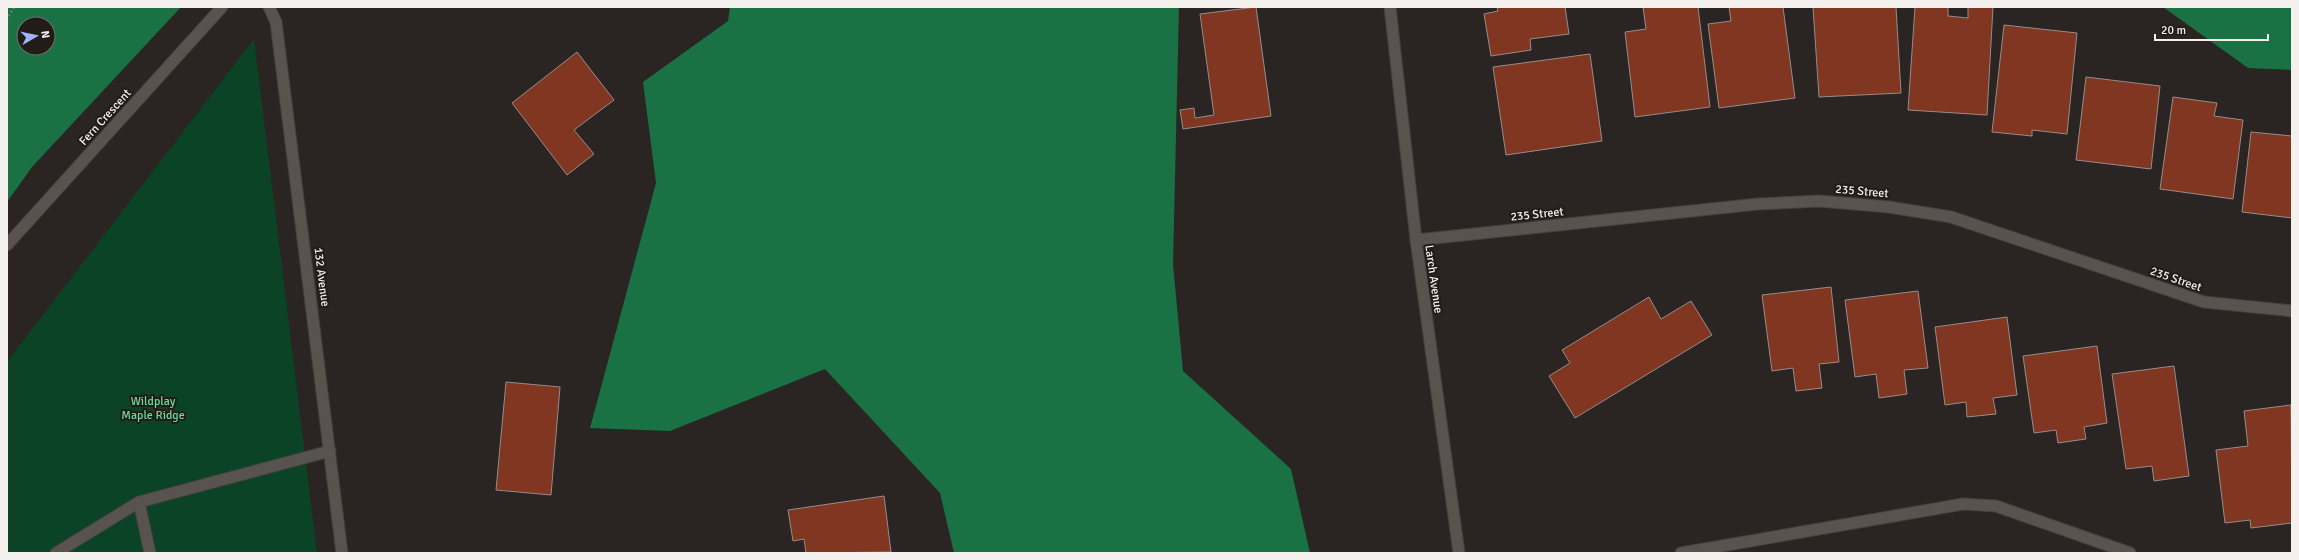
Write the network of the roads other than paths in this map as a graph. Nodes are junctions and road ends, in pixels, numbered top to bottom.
1 (222, 7) edge
2 (268, 7) edge
3 (1390, 7) edge
4 (1416, 240) junction
5 (7, 245) edge
6 (2292, 311) edge
7 (330, 451) junction
8 (139, 502) junction
9 (56, 553) edge
10 (150, 553) edge
11 (342, 553) edge
12 (1459, 553) edge
13 (1681, 553) edge
14 (2130, 553) edge

1 - 5 street, Fern Crescent
2 - 7 street, 132 Avenue
3 - 4 street, Larch Avenue
4 - 6 street, 235 Street
4 - 12 street, Larch Avenue
7 - 8 street
7 - 11 street, 132 Avenue
8 - 9 street
8 - 10 street
13 - 14 street

